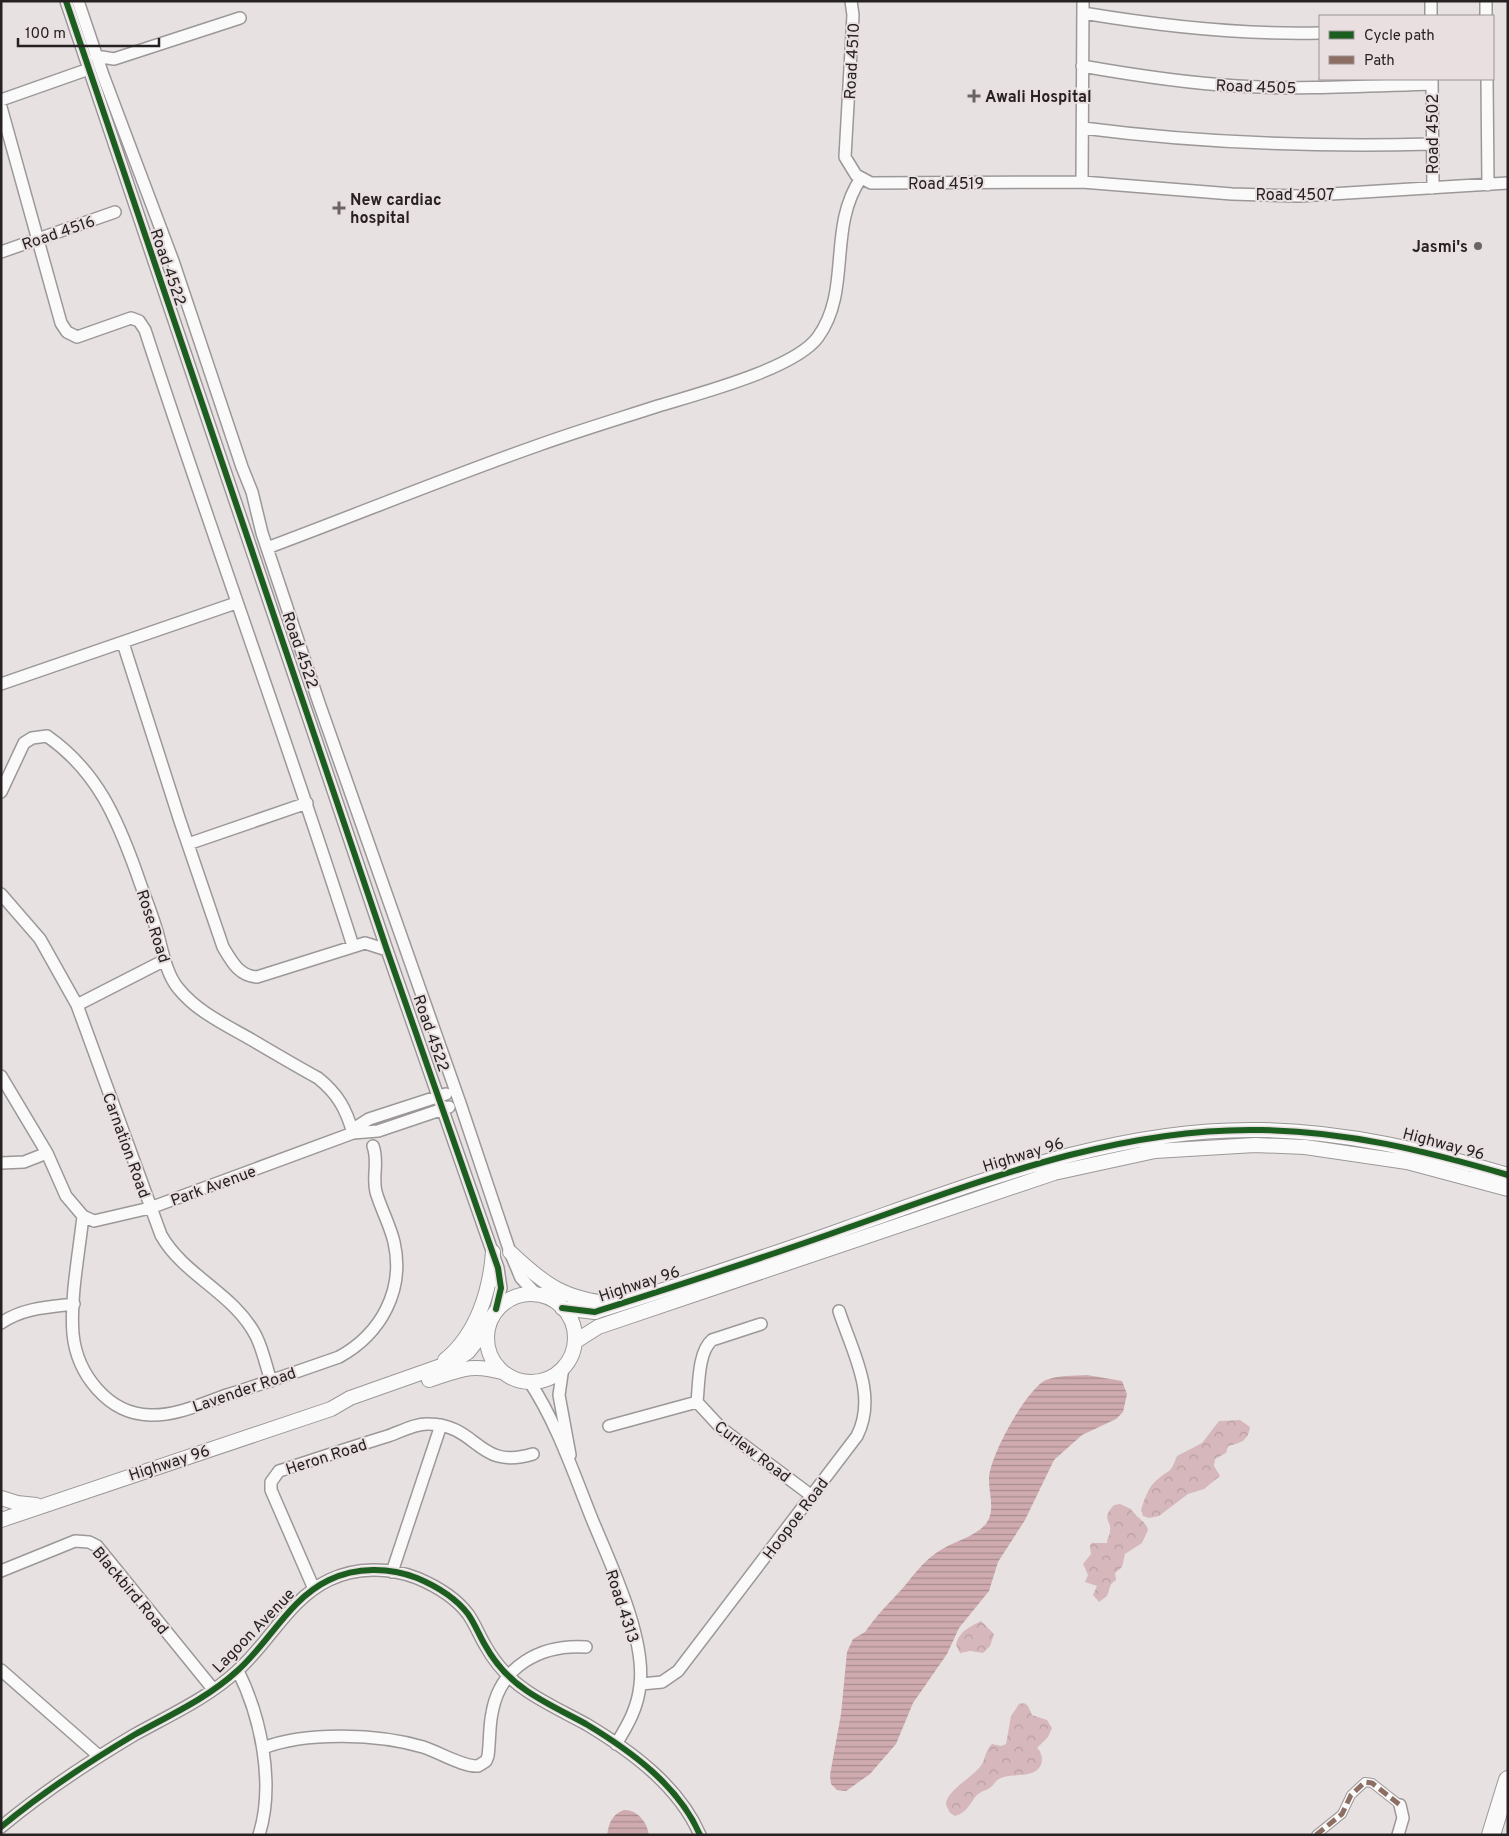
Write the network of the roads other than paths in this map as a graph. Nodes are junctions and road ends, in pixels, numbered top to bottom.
1 (66, 1) edge
2 (78, 1) edge
3 (851, 1) edge
4 (1431, 1) edge
5 (1486, 1) edge
6 (1083, 7) edge
7 (1431, 15) edge
8 (1486, 15) edge
9 (240, 18) dead end
10 (1319, 33) edge
11 (96, 56) junction
12 (114, 59) junction
13 (1082, 66) junction
14 (89, 69) junction
15 (103, 76) junction
16 (1487, 80) edge
17 (1432, 82) edge
18 (1, 100) edge
19 (1, 107) edge
20 (1083, 128) junction
21 (1432, 144) junction
22 (861, 178) junction
23 (1082, 182) junction
24 (1508, 183) edge
25 (1488, 186) junction
26 (1433, 188) junction
27 (115, 212) dead end
28 (38, 238) junction
29 (1, 252) edge
30 (267, 548) junction
31 (236, 603) junction
32 (123, 643) junction
33 (1, 684) edge
34 (1, 792) edge
35 (307, 803) junction
36 (188, 844) junction
37 (1, 894) edge
38 (378, 924) junction
39 (365, 943) junction
40 (353, 946) junction
41 (387, 950) junction
42 (165, 960) junction
43 (77, 1005) junction
44 (1, 1076) edge
45 (455, 1091) junction
46 (439, 1097) junction
47 (460, 1103) junction
48 (443, 1110) junction
49 (373, 1117) junction
50 (378, 1131) junction
51 (353, 1133) junction
52 (373, 1146) dead end
53 (47, 1153) junction
54 (1, 1163) edge
55 (1508, 1175) edge
56 (1508, 1189) edge
57 (150, 1208) junction
58 (83, 1216) junction
59 (493, 1252) junction
60 (510, 1252) junction
61 (537, 1295) junction
62 (74, 1304) junction
63 (619, 1304) junction
64 (562, 1308) junction
65 (496, 1309) junction
66 (839, 1311) dead end
67 (1, 1323) edge
68 (761, 1324) dead end
69 (487, 1328) junction
70 (576, 1342) junction
71 (563, 1368) junction
72 (432, 1370) junction
73 (503, 1372) junction
74 (271, 1380) junction
75 (529, 1381) junction
76 (697, 1402) junction
77 (338, 1406) junction
78 (441, 1425) junction
79 (609, 1426) dead end
80 (533, 1454) dead end
81 (573, 1469) junction
82 (812, 1496) junction
83 (1, 1498) edge
84 (39, 1506) junction
85 (1, 1519) edge
86 (1, 1571) edge
87 (392, 1572) junction
88 (314, 1589) junction
89 (586, 1646) dead end
90 (1, 1670) edge
91 (238, 1671) junction
92 (508, 1678) junction
93 (641, 1684) junction
94 (213, 1690) junction
95 (616, 1744) junction
96 (263, 1748) junction
97 (98, 1756) junction
98 (1508, 1780) edge
99 (1400, 1805) joint
100 (1, 1827) edge
101 (259, 1835) edge
102 (700, 1835) edge
103 (1316, 1835) edge
104 (1398, 1835) edge
105 (1491, 1835) edge

1 - 14 street, Road 4522
2 - 11 street, Road 4522
3 - 22 street, Road 4510
4 - 7 street
5 - 8 street
6 - 10 street
6 - 13 street
9 - 12 street
11 - 12 street
11 - 15 street, Road 4522
12 - 15 street
13 - 17 street, Road 4505
13 - 20 street
14 - 18 street
14 - 38 street, Road 4522
15 - 30 street, Road 4522
16 - 25 street
17 - 21 street, Road 4502
19 - 28 street
20 - 21 street
20 - 23 street
21 - 26 street, Road 4502
22 - 23 street, Road 4519
22 - 30 street
23 - 26 street, Road 4507
24 - 25 street, Road 4507
25 - 26 street, Road 4507
27 - 28 street, Road 4516
28 - 29 street, Road 4516
28 - 31 street
30 - 45 street, Road 4522
31 - 32 street
31 - 35 street
32 - 33 street
32 - 36 street
34 - 42 street, Rose Road
35 - 36 street
35 - 40 street
36 - 40 street
37 - 43 street, Carnation Road
38 - 39 street
38 - 41 street, Road 4522
39 - 40 street
39 - 41 street
41 - 46 street, Road 4522
42 - 43 street
42 - 51 street, Rose Road
43 - 57 street, Carnation Road
44 - 53 street
45 - 46 street, Park Avenue
45 - 47 street, Road 4522
46 - 48 street, Road 4522
46 - 49 street, Park Avenue
47 - 48 street, Park Avenue
47 - 60 street, Road 4522
48 - 50 street, Park Avenue
48 - 59 street, Road 4522
49 - 50 street
49 - 51 street, Park Avenue
50 - 51 street, Park Avenue
51 - 57 street, Park Avenue
52 - 74 street, Lavender Road
53 - 54 street
53 - 58 street
55 - 63 street, Highway 96
56 - 70 street, Highway 96
57 - 58 street, Park Avenue
57 - 74 street, Carnation Road
58 - 62 street, Lavender Road
59 - 65 street, Road 4522
59 - 72 street
60 - 61 street, Road 4522
60 - 63 street
61 - 64 street
61 - 65 street
62 - 67 street
62 - 74 street, Lavender Road
63 - 64 street, Highway 96
64 - 70 street
65 - 69 street
66 - 82 street, Hoopoe Road
68 - 76 street
69 - 72 street, Highway 96
69 - 73 street
70 - 71 street
71 - 75 street
71 - 81 street, Road 4313
72 - 77 street, Highway 96
73 - 75 street
73 - 77 street, Highway 96
75 - 81 street, Road 4313
76 - 79 street
76 - 82 street, Curlew Road
77 - 84 street, Highway 96
78 - 80 street, Heron Road
78 - 87 street
78 - 88 street, Heron Road
81 - 93 street, Road 4313
82 - 93 street, Hoopoe Road
83 - 84 street
84 - 85 street, Highway 96
86 - 94 street, Blackbird Road
87 - 88 street, Lagoon Avenue
87 - 92 street, Lagoon Avenue
88 - 91 street, Lagoon Avenue
89 - 92 street
90 - 97 street
91 - 94 street, Lagoon Avenue
91 - 96 street
92 - 95 street, Lagoon Avenue
92 - 96 street
93 - 95 street, Road 4313
94 - 97 street, Lagoon Avenue
95 - 102 street, Lagoon Avenue
96 - 101 street
97 - 100 street, Lagoon Avenue
98 - 105 main road
99 - 103 street
99 - 104 street

